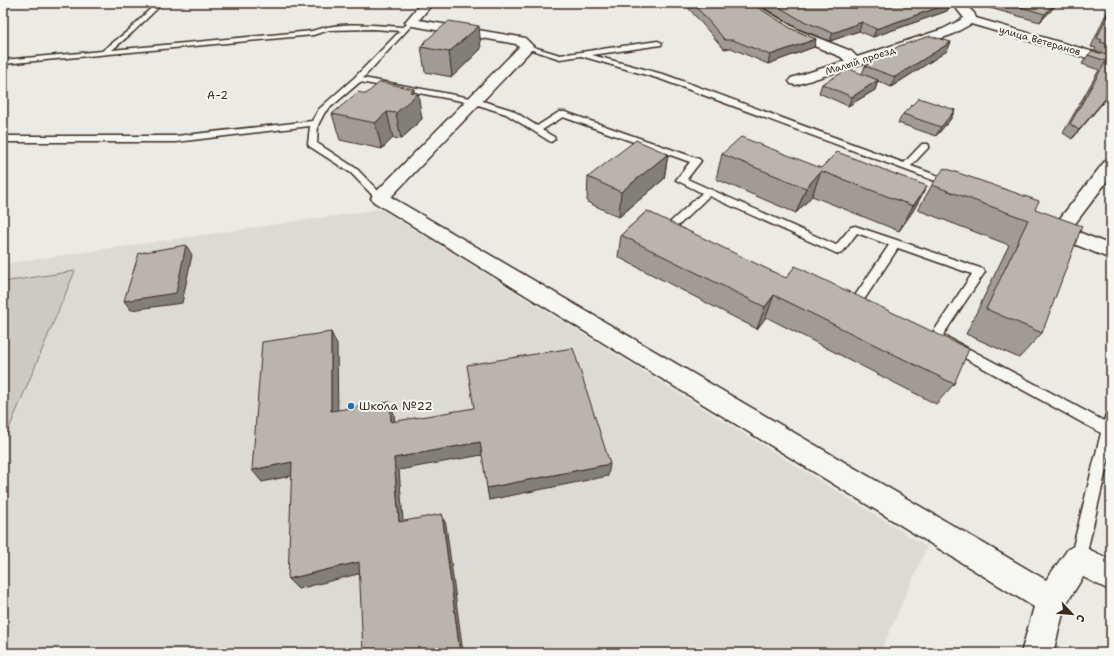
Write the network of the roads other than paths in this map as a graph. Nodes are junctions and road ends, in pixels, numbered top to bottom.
1 (160, 3) edge
2 (427, 3) edge
3 (745, 3) edge
4 (958, 3) edge
5 (970, 20) junction
6 (408, 26) junction
7 (658, 43) dead end
8 (527, 47) junction
9 (104, 53) junction
10 (581, 54) junction
11 (854, 61) junction
12 (1111, 61) edge
13 (3, 62) edge
14 (358, 79) junction
15 (796, 81) dead end
16 (473, 101) junction
17 (315, 123) junction
18 (536, 130) junction
19 (3, 139) edge
20 (551, 139) dead end
21 (925, 146) dead end
22 (906, 166) junction
23 (1111, 166) edge
24 (963, 188) edge
25 (708, 192) junction
26 (380, 198) junction
27 (691, 237) edge
28 (896, 243) junction
29 (1111, 252) edge
30 (839, 303) edge
31 (1110, 424) edge
32 (1078, 559) junction
33 (1111, 576) edge
34 (1051, 600) junction
35 (1037, 653) edge

1 - 9 lane
2 - 6 street
3 - 11 street
4 - 5 street
5 - 11 street, Малый проезд
5 - 12 street, улица Ветеранов
6 - 8 street
6 - 9 lane
6 - 14 lane
7 - 10 lane
8 - 10 lane
8 - 16 street
9 - 13 lane
10 - 22 lane
11 - 15 street, Малый проезд
14 - 16 lane
14 - 17 lane
16 - 18 lane
16 - 26 street
17 - 19 lane
17 - 26 lane
18 - 20 lane
18 - 25 lane
21 - 22 lane
22 - 24 lane
23 - 29 street
25 - 27 lane
25 - 28 lane
26 - 34 street
28 - 30 lane
28 - 31 lane
31 - 32 lane
32 - 33 street
32 - 34 street
34 - 35 street

